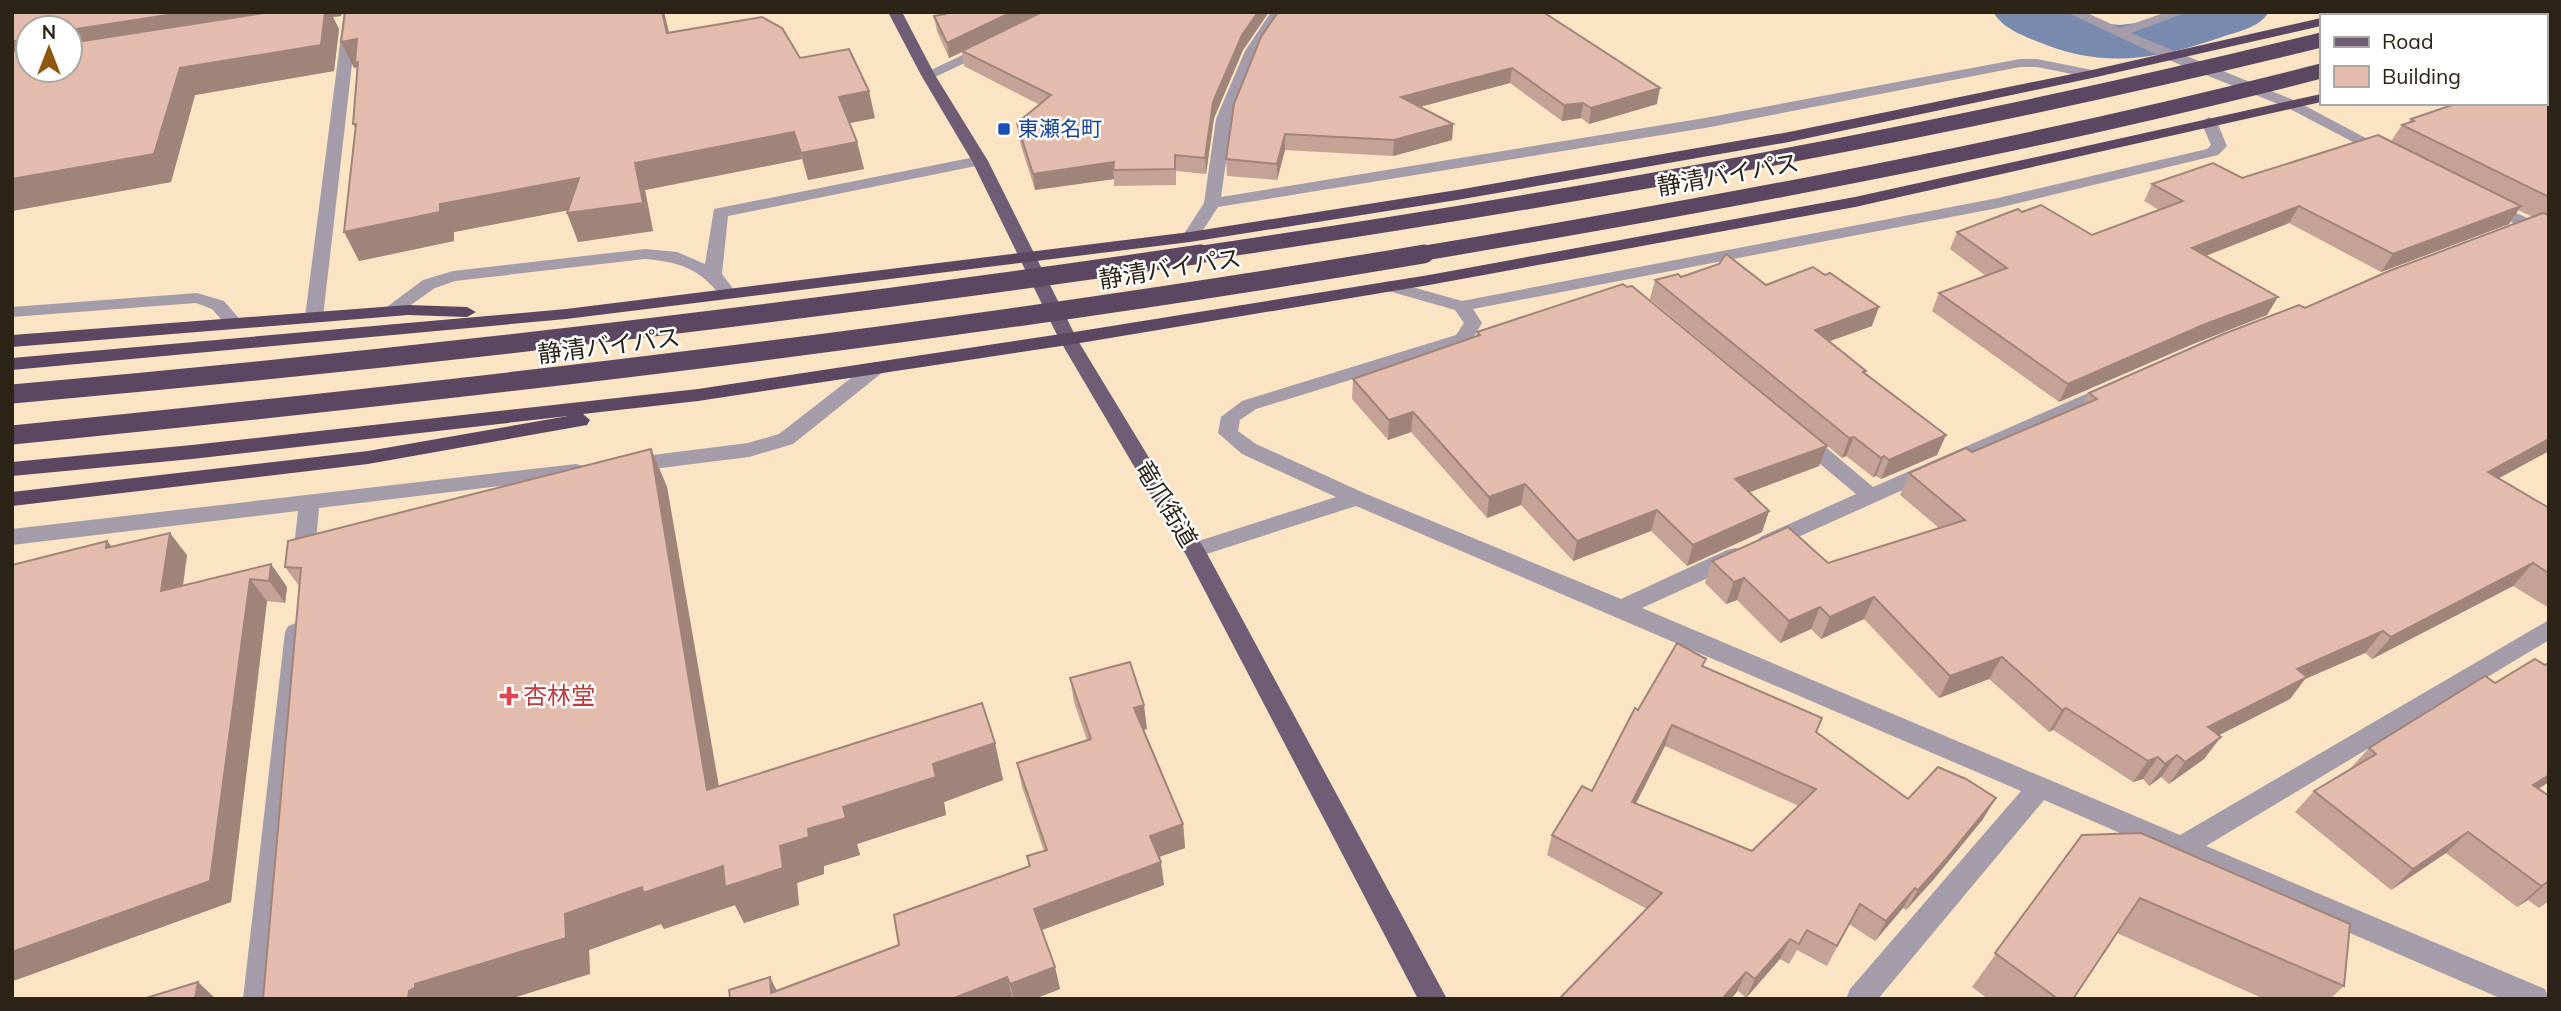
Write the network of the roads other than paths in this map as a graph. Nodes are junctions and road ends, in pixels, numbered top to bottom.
1 (895, 12) edge
2 (1278, 12) edge
3 (2073, 12) edge
4 (2181, 12) edge
5 (346, 19) edge
6 (2320, 22) edge
7 (2121, 32) junction
8 (2320, 40) edge
9 (1001, 41) edge
10 (2171, 56) junction
11 (2320, 71) edge
12 (2092, 74) junction
13 (928, 75) junction
14 (2320, 98) edge
15 (2293, 106) junction
16 (2209, 122) junction
17 (980, 161) junction
18 (2404, 162) edge
19 (2478, 200) edge
20 (1212, 203) junction
21 (2528, 225) junction
22 (2503, 234) edge
23 (2549, 235) edge
24 (1190, 237) junction
25 (1030, 258) junction
26 (713, 274) junction
27 (1610, 278) junction
28 (1391, 286) junction
29 (728, 295) junction
30 (1630, 295) edge
31 (1462, 306) junction
32 (12, 312) edge
33 (389, 312) junction
34 (566, 314) junction
35 (313, 317) junction
36 (234, 323) junction
37 (1068, 339) junction
38 (12, 341) edge
39 (12, 364) edge
40 (876, 368) junction
41 (2124, 384) edge
42 (12, 394) edge
43 (698, 395) junction
44 (1787, 426) edge
45 (12, 435) edge
46 (12, 469) edge
47 (1870, 495) junction
48 (12, 499) edge
49 (1357, 499) junction
50 (309, 504) junction
51 (12, 537) edge
52 (1194, 550) junction
53 (301, 587) edge
54 (1621, 608) junction
55 (298, 614) edge
56 (2549, 629) edge
57 (2040, 788) junction
58 (2182, 847) junction
59 (257, 999) edge
60 (1433, 999) edge
61 (1860, 999) edge
62 (2535, 999) edge

1 - 13 main road, 竜爪街道
2 - 20 street
3 - 7 street
4 - 7 street
5 - 35 street
6 - 10 highway
7 - 10 street
8 - 42 highway, 静清バイパス, bridge
9 - 13 street
10 - 12 highway
10 - 15 street
11 - 45 highway, 静清バイパス, bridge
12 - 20 street
12 - 24 highway
13 - 17 main road, 竜爪街道
14 - 15 highway
15 - 16 highway
15 - 18 street
16 - 27 street
16 - 28 highway
17 - 25 main road, 竜爪街道
17 - 26 street
19 - 21 street
20 - 24 street
21 - 22 street
21 - 23 street
24 - 25 highway
25 - 29 highway
25 - 37 main road, 竜爪街道
26 - 29 street
26 - 33 street
27 - 30 street
27 - 31 street
28 - 31 street
28 - 37 highway
29 - 34 highway
31 - 49 street
32 - 36 street
33 - 34 highway
33 - 35 highway
34 - 39 highway
35 - 36 highway
36 - 38 highway
37 - 40 highway
37 - 52 main road, 竜爪街道
40 - 43 highway
40 - 50 street
41 - 47 street
43 - 46 highway
43 - 48 highway
44 - 47 street
47 - 54 street
49 - 52 street
49 - 54 street
50 - 51 street
50 - 53 street
52 - 60 main road, 竜爪街道
54 - 57 street
55 - 59 street
56 - 58 street
57 - 58 street
57 - 61 street
58 - 62 street

